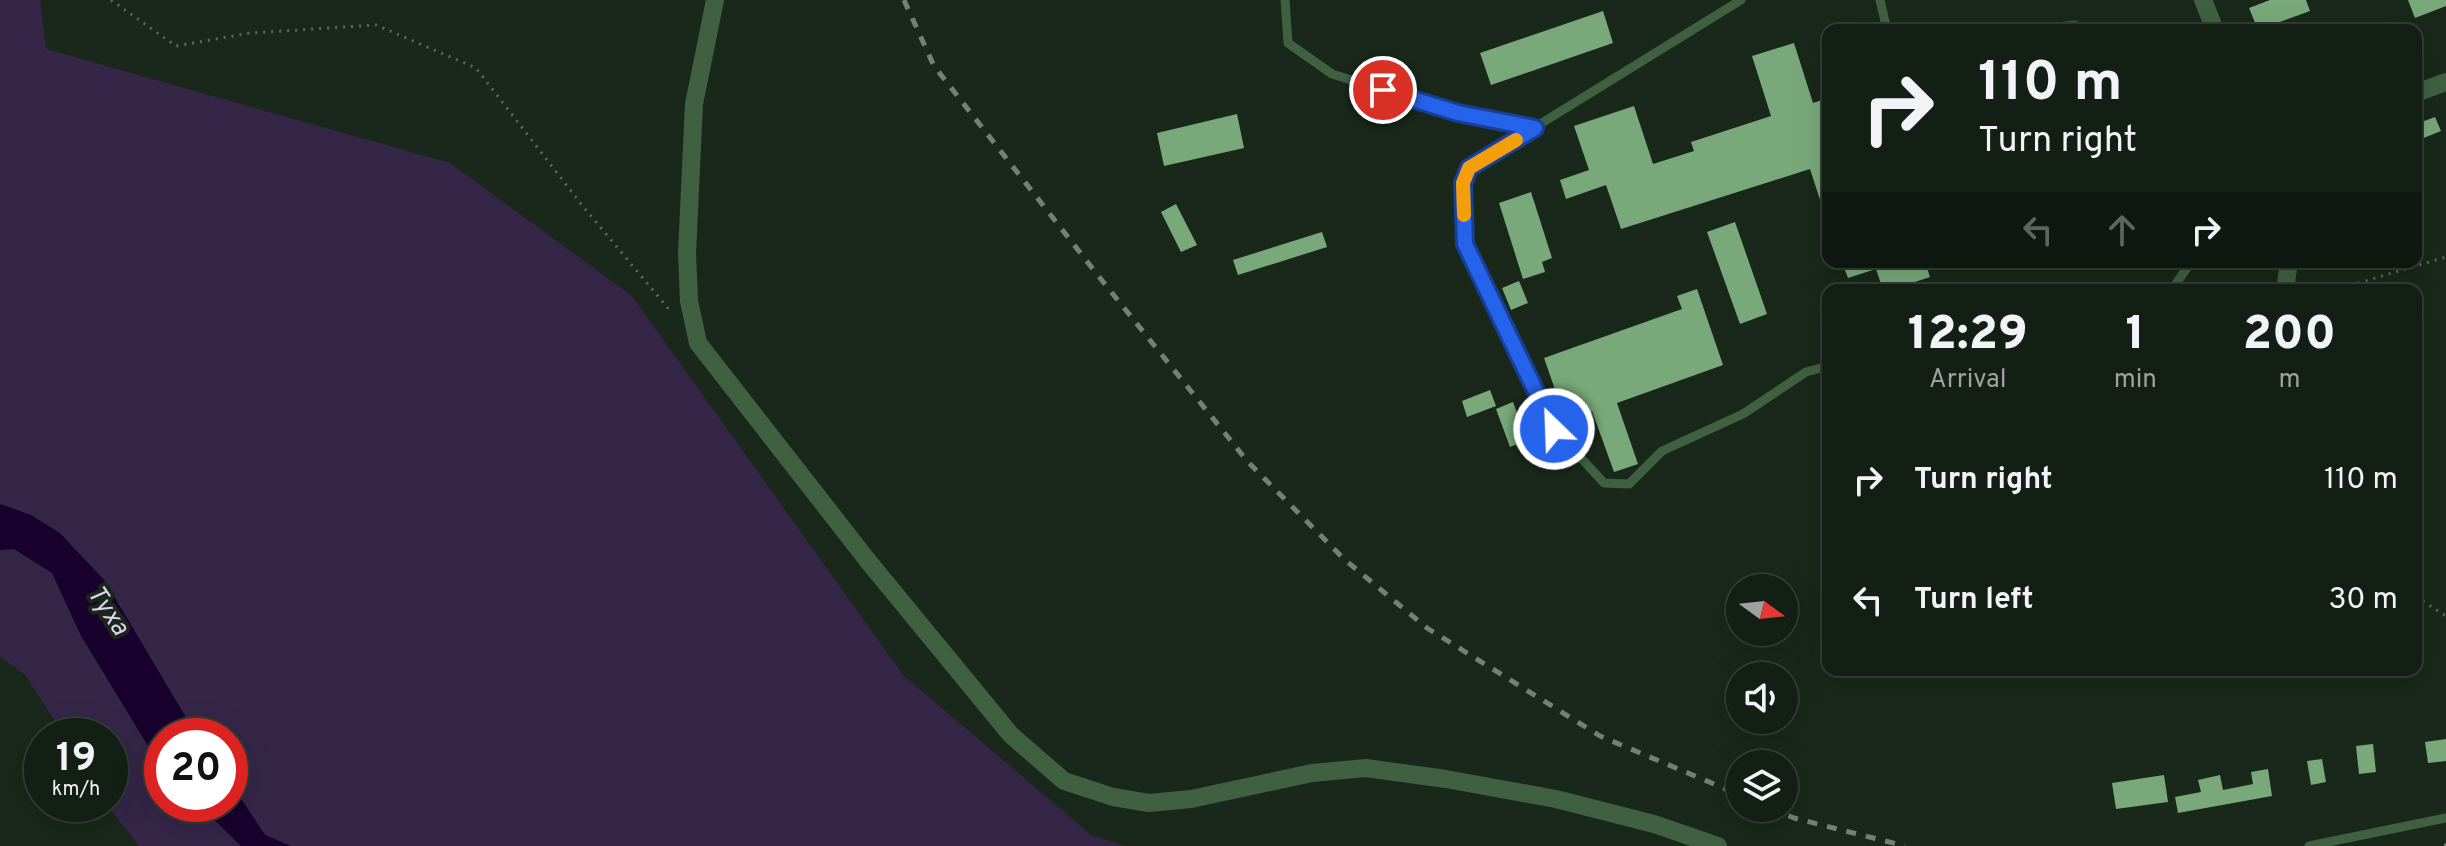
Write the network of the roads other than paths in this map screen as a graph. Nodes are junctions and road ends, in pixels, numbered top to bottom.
1 (715, 0) edge
2 (1285, 0) edge
3 (1741, 0) edge
4 (1880, 0) edge
5 (2203, 0) edge
6 (1886, 24) edge
7 (2213, 24) edge
8 (2446, 82) edge
9 (2422, 91) edge
10 (1535, 128) junction
11 (1822, 368) edge
12 (2446, 818) edge
13 (1718, 846) edge
14 (2309, 846) edge

1 - 13 street
2 - 10 lane
3 - 10 lane
4 - 6 lane
5 - 7 street
8 - 9 street
10 - 11 lane
12 - 14 lane

